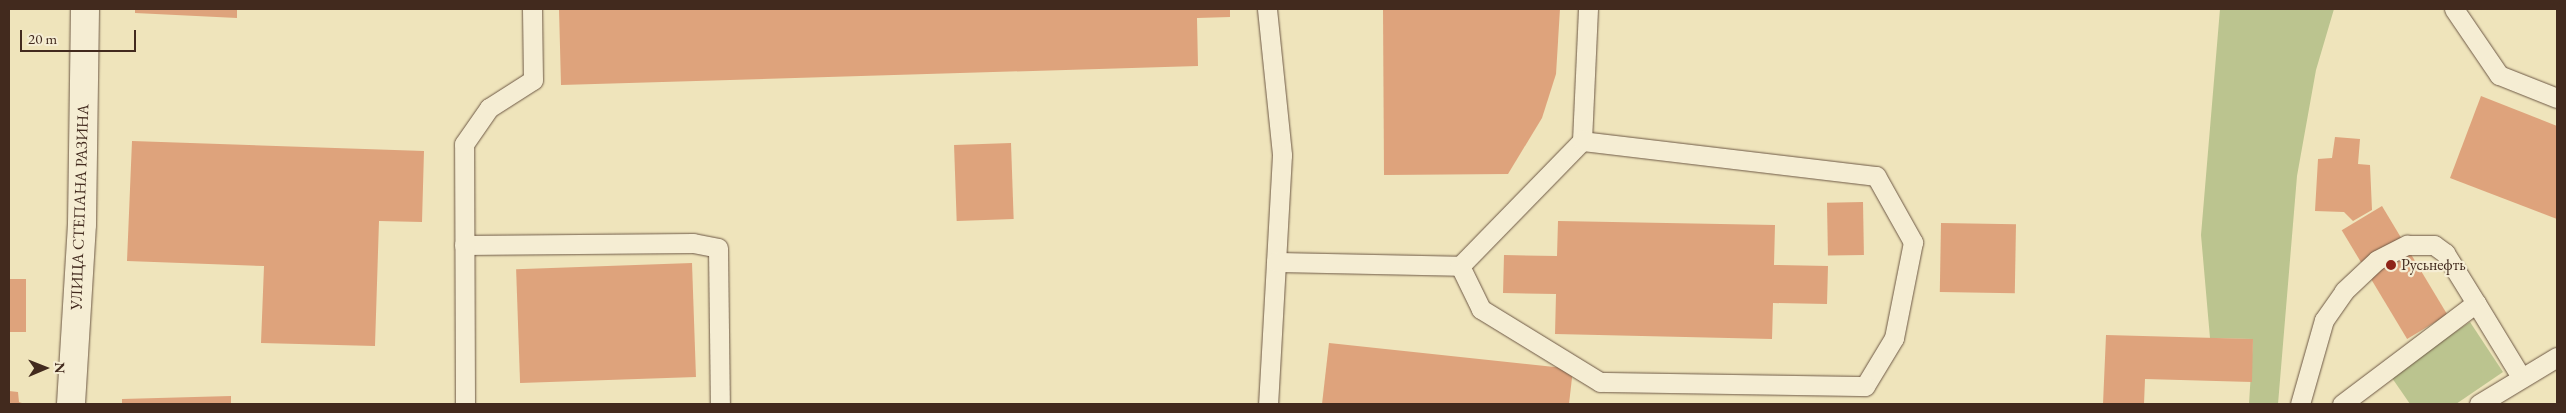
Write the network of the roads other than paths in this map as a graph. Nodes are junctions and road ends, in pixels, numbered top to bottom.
1 (85, 9) edge
2 (532, 9) edge
3 (1267, 9) edge
4 (1588, 9) edge
5 (2454, 9) edge
6 (2557, 98) edge
7 (1582, 140) junction
8 (464, 245) junction
9 (1276, 262) junction
10 (1460, 266) junction
11 (2476, 303) junction
12 (2557, 356) edge
13 (2521, 377) junction
14 (71, 404) edge
15 (464, 404) edge
16 (720, 404) edge
17 (1268, 404) edge
18 (2300, 404) edge
19 (2342, 404) edge
20 (2479, 404) edge

1 - 14 street, УЛИЦА СТЕПАНА РАЗИНА
2 - 8 lane
3 - 9 lane
4 - 7 lane
5 - 6 lane
7 - 10 lane
7 - 10 lane
8 - 15 lane
8 - 16 lane
9 - 10 lane
9 - 17 lane
11 - 13 lane
11 - 18 lane
11 - 19 lane
12 - 13 lane
13 - 20 lane

